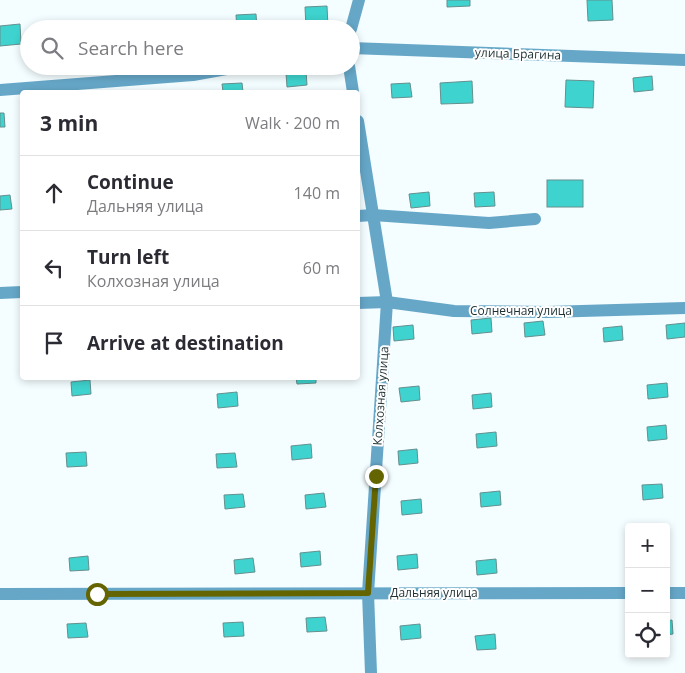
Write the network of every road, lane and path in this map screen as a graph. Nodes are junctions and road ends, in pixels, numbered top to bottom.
1 (359, 0) edge
2 (353, 20) edge
3 (360, 48) edge
4 (685, 60) edge
5 (193, 75) edge
6 (350, 75) edge
7 (0, 90) edge
8 (353, 90) edge
9 (360, 134) edge
10 (373, 215) junction
11 (360, 216) edge
12 (535, 220) dead end
13 (20, 292) edge
14 (0, 293) edge
15 (387, 302) junction
16 (360, 303) edge
17 (685, 308) edge
18 (625, 592) edge
19 (670, 592) edge
20 (685, 592) edge
21 (368, 593) junction
22 (0, 594) edge
23 (370, 673) edge

1 - 2 street
3 - 4 street, улица Брагина
5 - 7 street
6 - 8 street
9 - 10 street, Колхозная улица
10 - 11 street
10 - 12 street
10 - 15 street, Колхозная улица
13 - 14 street
15 - 16 street, Солнечная улица
15 - 17 street, Солнечная улица
15 - 21 street, Колхозная улица
18 - 21 street, Дальняя улица
19 - 20 street
21 - 22 street, Дальняя улица
21 - 23 street, Колхозная улица

